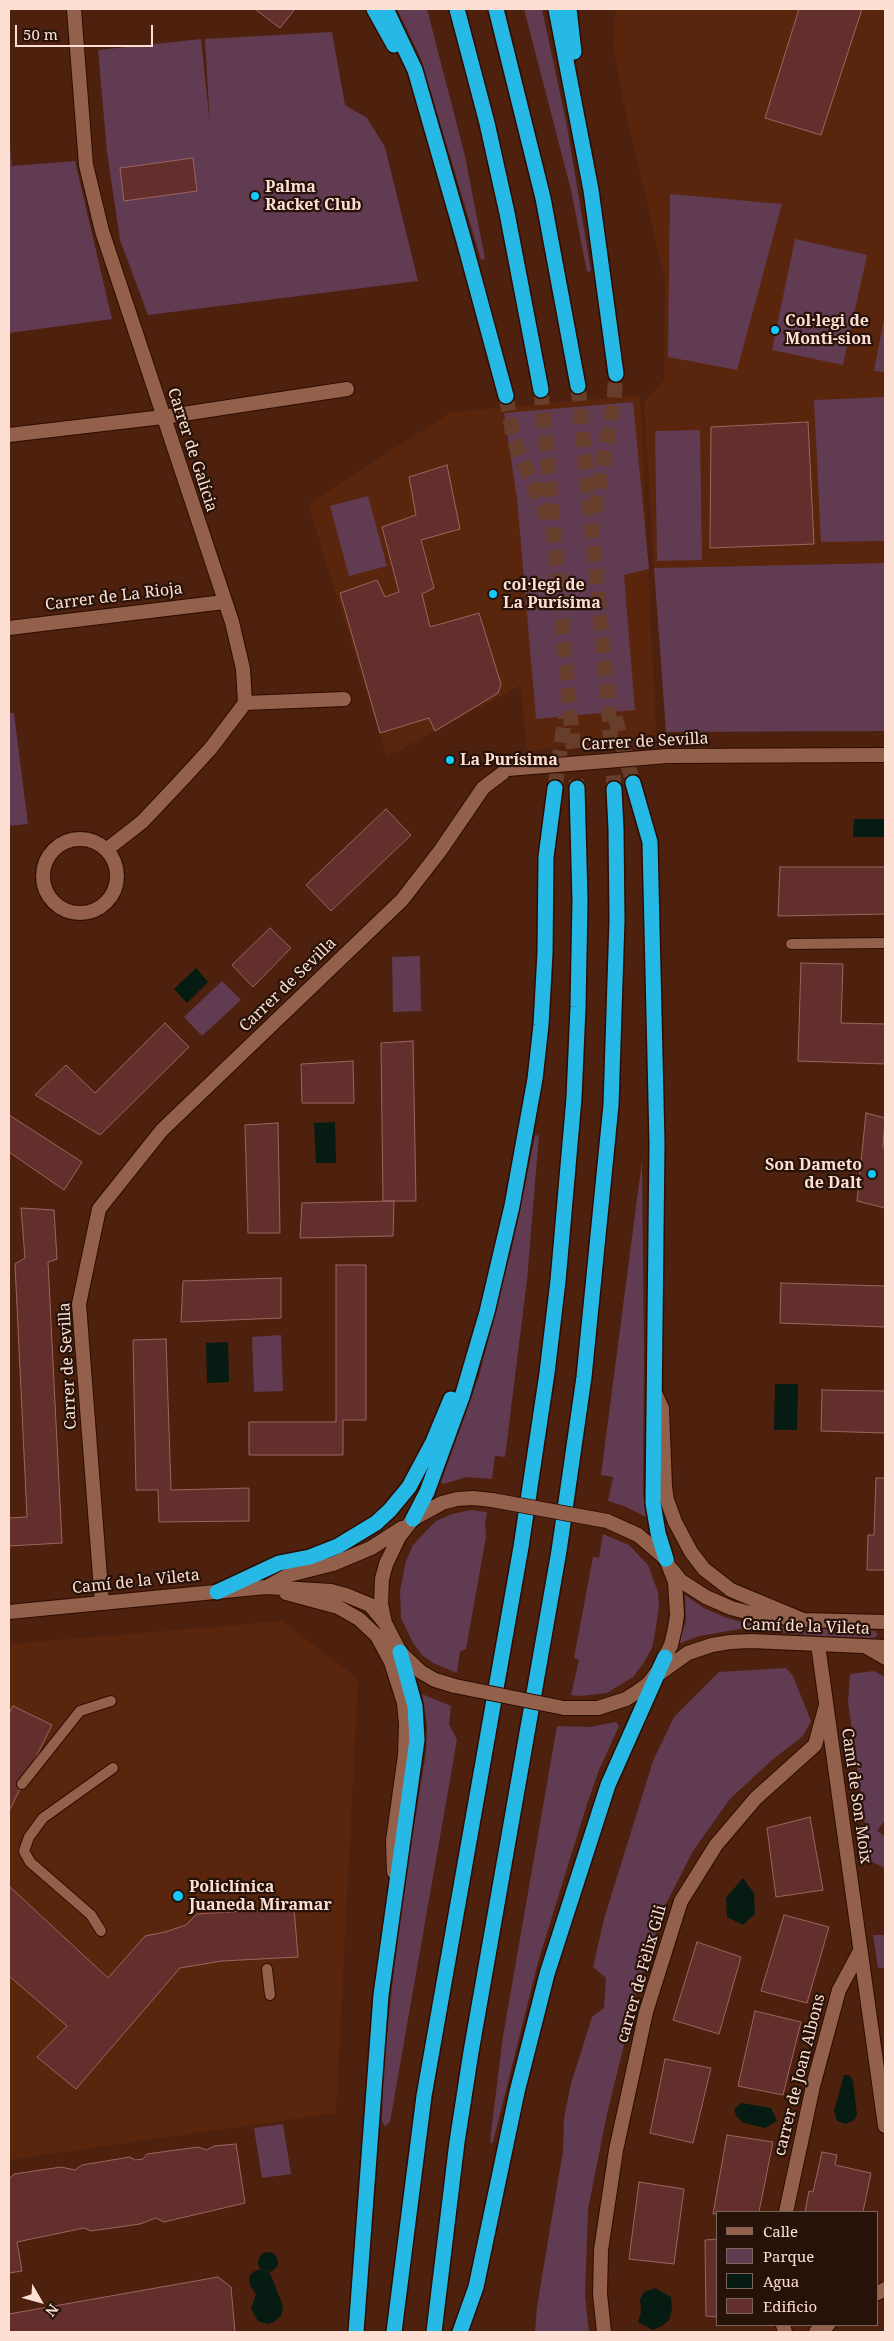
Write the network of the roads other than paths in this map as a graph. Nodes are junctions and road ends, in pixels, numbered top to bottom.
1 (74, 9) edge
2 (374, 9) edge
3 (386, 9) edge
4 (457, 9) edge
5 (496, 9) edge
6 (556, 9) edge
7 (569, 9) edge
8 (429, 117) junction
9 (579, 121) junction
10 (616, 374) tunnel mouth
11 (578, 386) tunnel mouth
12 (347, 389) dead end
13 (541, 390) tunnel mouth
14 (506, 396) tunnel mouth
15 (163, 417) junction
16 (9, 436) edge
17 (224, 602) junction
18 (9, 628) edge
19 (344, 699) dead end
20 (245, 703) junction
21 (885, 754) edge
22 (634, 783) tunnel mouth
23 (555, 788) tunnel mouth
24 (577, 788) tunnel mouth
25 (614, 789) tunnel mouth
26 (106, 850) junction
27 (885, 943) edge
28 (791, 944) dead end
29 (487, 1312) junction
30 (654, 1390) junction
31 (410, 1522) junction
32 (668, 1564) junction
33 (266, 1587) junction
34 (217, 1592) junction
35 (102, 1603) junction
36 (9, 1612) edge
37 (803, 1620) junction
38 (885, 1622) edge
39 (385, 1623) junction
40 (818, 1645) junction
41 (858, 1647) junction
42 (885, 1647) edge
43 (400, 1652) junction
44 (885, 1654) edge
45 (665, 1657) joint
46 (885, 1659) edge
47 (653, 1679) junction
48 (111, 1701) dead end
49 (826, 1705) junction
50 (113, 1768) dead end
51 (22, 1784) dead end
52 (394, 1889) junction
53 (101, 1931) dead end
54 (860, 1951) junction
55 (267, 1969) dead end
56 (270, 1995) dead end
57 (885, 2126) edge
58 (786, 2211) edge
59 (356, 2332) edge
60 (394, 2332) edge
61 (434, 2332) edge
62 (460, 2332) edge
63 (604, 2332) edge

1 - 15 street, Carrer de Galícia
2 - 8 highway
3 - 8 highway
4 - 13 highway
5 - 11 highway
6 - 9 highway
7 - 9 highway
8 - 14 highway
9 - 10 highway
12 - 15 street
15 - 16 street
15 - 17 street, Carrer de Galícia
17 - 18 street, Carrer de La Rioja
17 - 20 street, Carrer de Galícia
19 - 20 street
20 - 26 street
21 - 35 street, Carrer de Sevilla, bridge
22 - 30 highway
23 - 29 highway
24 - 60 highway
25 - 61 highway
26 - 26 street
27 - 28 lane
29 - 31 highway
29 - 34 highway
30 - 32 highway
30 - 37 street
31 - 32 street, Camí de la Vileta, bridge
31 - 33 street, Camí de la Vileta
31 - 39 street
32 - 37 street, Camí de la Vileta
32 - 45 street
33 - 34 street, Camí de la Vileta
33 - 39 street, Camí de la Vileta
33 - 52 street
34 - 35 street, Camí de la Vileta
35 - 36 street, Camí de la Vileta
37 - 38 street, Camí de la Vileta
39 - 43 street, Camí de la Vileta
40 - 41 street, Camí de la Vileta
40 - 47 street, Camí de la Vileta
40 - 49 street, Camí de Son Moix
41 - 42 street, Camí de la Vileta
41 - 46 lane
43 - 47 street, Camí de la Vileta, bridge
43 - 52 highway
44 - 46 lane
45 - 47 highway
47 - 62 highway
48 - 51 lane
49 - 54 street, Camí de Son Moix
49 - 63 street, carrer de Fèlix Gili
50 - 53 lane
52 - 59 highway
54 - 57 street
54 - 58 street, carrer de Joan Albons
55 - 56 lane

